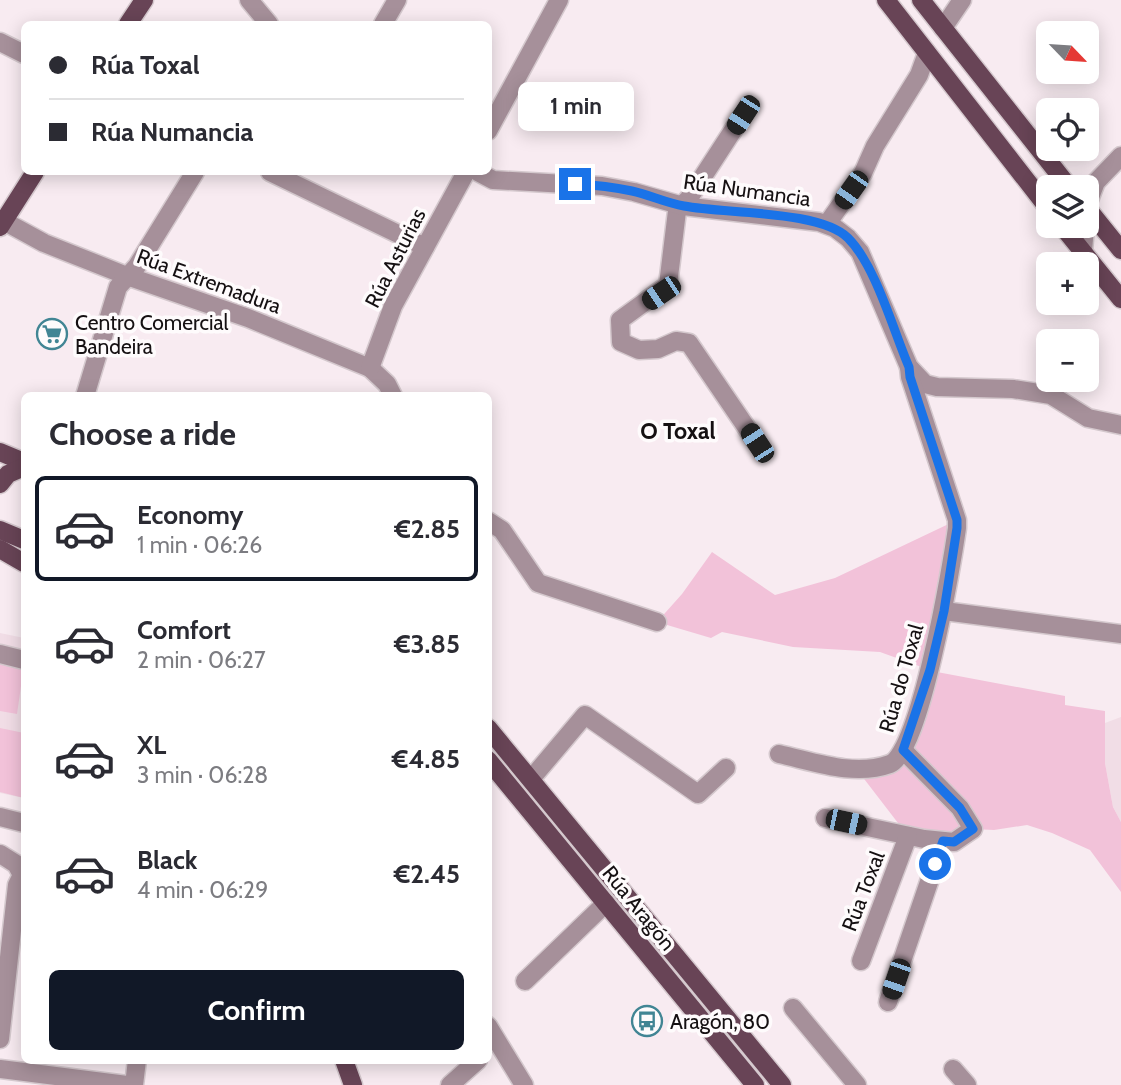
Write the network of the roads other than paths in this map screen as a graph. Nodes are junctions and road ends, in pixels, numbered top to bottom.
1 (144, 0) edge
2 (249, 0) edge
3 (397, 0) edge
4 (559, 0) edge
5 (886, 0) edge
6 (921, 0) edge
7 (962, 0) edge
8 (130, 21) edge
9 (266, 21) edge
10 (385, 21) edge
11 (943, 28) junction
12 (0, 42) edge
13 (21, 52) edge
14 (927, 53) junction
15 (743, 115) dead end
16 (492, 124) edge
17 (1121, 156) edge
18 (34, 175) edge
19 (193, 175) edge
20 (276, 175) edge
21 (464, 175) edge
22 (484, 175) edge
23 (1060, 175) edge
24 (1099, 179) edge
25 (1036, 193) edge
26 (682, 206) junction
27 (1, 222) edge
28 (1099, 222) edge
29 (827, 224) junction
30 (1072, 238) edge
31 (1084, 238) edge
32 (425, 247) junction
33 (1121, 250) edge
34 (1083, 251) junction
35 (127, 276) junction
36 (1121, 299) edge
37 (909, 367) junction
38 (370, 368) junction
39 (86, 392) edge
40 (391, 392) edge
41 (1121, 425) edge
42 (757, 443) dead end
43 (0, 452) edge
44 (21, 463) edge
45 (21, 467) edge
46 (0, 484) edge
47 (492, 524) edge
48 (2, 533) edge
49 (21, 540) edge
50 (21, 559) edge
51 (944, 611) junction
52 (657, 622) dead end
53 (1121, 634) edge
54 (0, 654) edge
55 (21, 659) edge
56 (492, 733) edge
57 (903, 750) junction
58 (779, 754) dead end
59 (492, 765) edge
60 (726, 768) dead end
61 (531, 779) junction
62 (0, 817) edge
63 (825, 818) dead end
64 (21, 822) edge
65 (908, 836) junction
66 (943, 841) junction
67 (0, 854) edge
68 (21, 872) edge
69 (21, 878) edge
70 (606, 903) junction
71 (861, 961) dead end
72 (526, 981) dead end
73 (888, 1002) dead end
74 (793, 1008) dead end
75 (0, 1039) edge
76 (494, 1050) edge
77 (137, 1064) edge
78 (345, 1064) edge
79 (474, 1064) edge
80 (0, 1069) edge
81 (953, 1069) dead end
82 (127, 1085) edge
83 (134, 1085) edge
84 (353, 1085) edge
85 (450, 1085) edge
86 (524, 1085) edge
87 (755, 1085) edge
88 (782, 1085) edge
89 (858, 1085) edge
90 (967, 1085) edge

1 - 8 main road
2 - 9 street
3 - 10 street
4 - 16 street
5 - 14 main road
6 - 11 main road
7 - 11 street
11 - 23 main road
12 - 13 street
14 - 25 main road
14 - 29 street
15 - 26 street
17 - 24 street
18 - 27 main road
19 - 35 street
20 - 32 street
21 - 32 street, Rúa Asturias
22 - 26 street, Rúa Numancia
26 - 29 street, Rúa Numancia
26 - 42 street
27 - 35 street, Rúa Extremadura
28 - 33 main road
29 - 37 street, Rúa Numancia
30 - 34 main road
31 - 34 street
32 - 38 street, Rúa Asturias
34 - 36 main road
35 - 38 street, Rúa Extremadura
35 - 39 street
37 - 41 street
37 - 51 street, Rúa do Toxal
38 - 40 street, Rúa Extremadura
43 - 44 main road
45 - 46 main road
47 - 52 street
48 - 49 main road
48 - 50 main road
51 - 53 street, Rúa do Toxal
51 - 57 street, Rúa do Toxal
54 - 55 street
56 - 61 main road, Rúa Aragón
57 - 58 street, Rúa do Toxal
57 - 66 street
59 - 70 main road, Rúa Aragón
60 - 61 street
61 - 88 main road, Rúa Aragón
62 - 64 street
63 - 65 street, Rúa Toxal
65 - 66 street, Rúa Toxal
65 - 71 street, Rúa Toxal
66 - 73 street
67 - 68 street
69 - 75 street
70 - 72 street
70 - 87 main road, Rúa Aragón
74 - 89 street
76 - 86 street
77 - 83 street
78 - 84 main road
79 - 85 street
80 - 82 street
81 - 90 street

